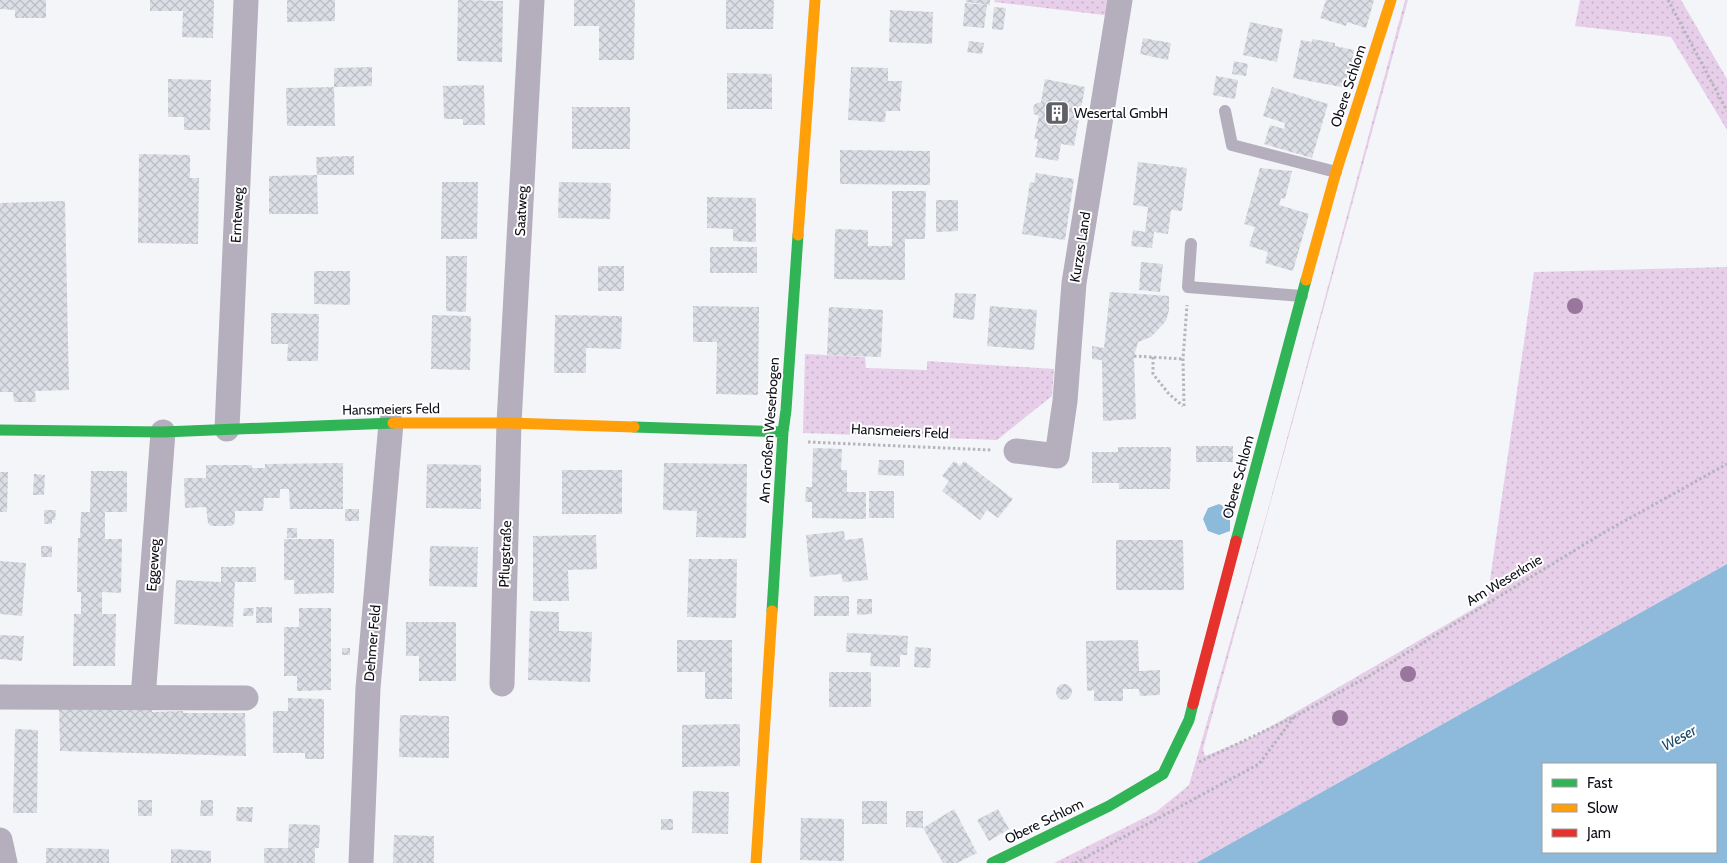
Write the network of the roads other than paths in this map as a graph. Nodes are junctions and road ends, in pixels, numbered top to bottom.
1 (246, 0) edge
2 (532, 0) edge
3 (815, 0) edge
4 (1120, 0) edge
5 (1392, 0) edge
6 (1225, 111) dead end
7 (1336, 172) junction
8 (1191, 244) dead end
9 (1302, 296) junction
10 (391, 423) junction
11 (509, 423) junction
12 (227, 429) junction
13 (0, 430) edge
14 (163, 432) junction
15 (782, 436) junction
16 (1016, 451) road end
17 (502, 684) dead end
18 (0, 697) edge
19 (142, 698) junction
20 (246, 698) dead end
21 (0, 840) edge
22 (6, 863) edge
23 (362, 863) edge
24 (756, 863) edge
25 (992, 863) edge

1 - 12 street, Ernteweg
2 - 11 street, Saatweg
3 - 15 street, Am Großen Weserbogen
4 - 16 street, Kurzes Land
5 - 7 street, Obere Schlom
6 - 7 lane
7 - 9 street, Obere Schlom
8 - 9 lane
9 - 25 street, Obere Schlom
10 - 11 street, Hansmeiers Feld
10 - 12 street, Hansmeiers Feld
10 - 23 street, Dehmer Feld
11 - 15 street, Hansmeiers Feld
11 - 17 street, Pflugstraße
12 - 14 street, Hansmeiers Feld
13 - 14 street, Hansmeiers Feld
14 - 19 street, Eggeweg
15 - 24 street, Am Großen Weserbogen
18 - 19 street
19 - 20 street
21 - 22 street

